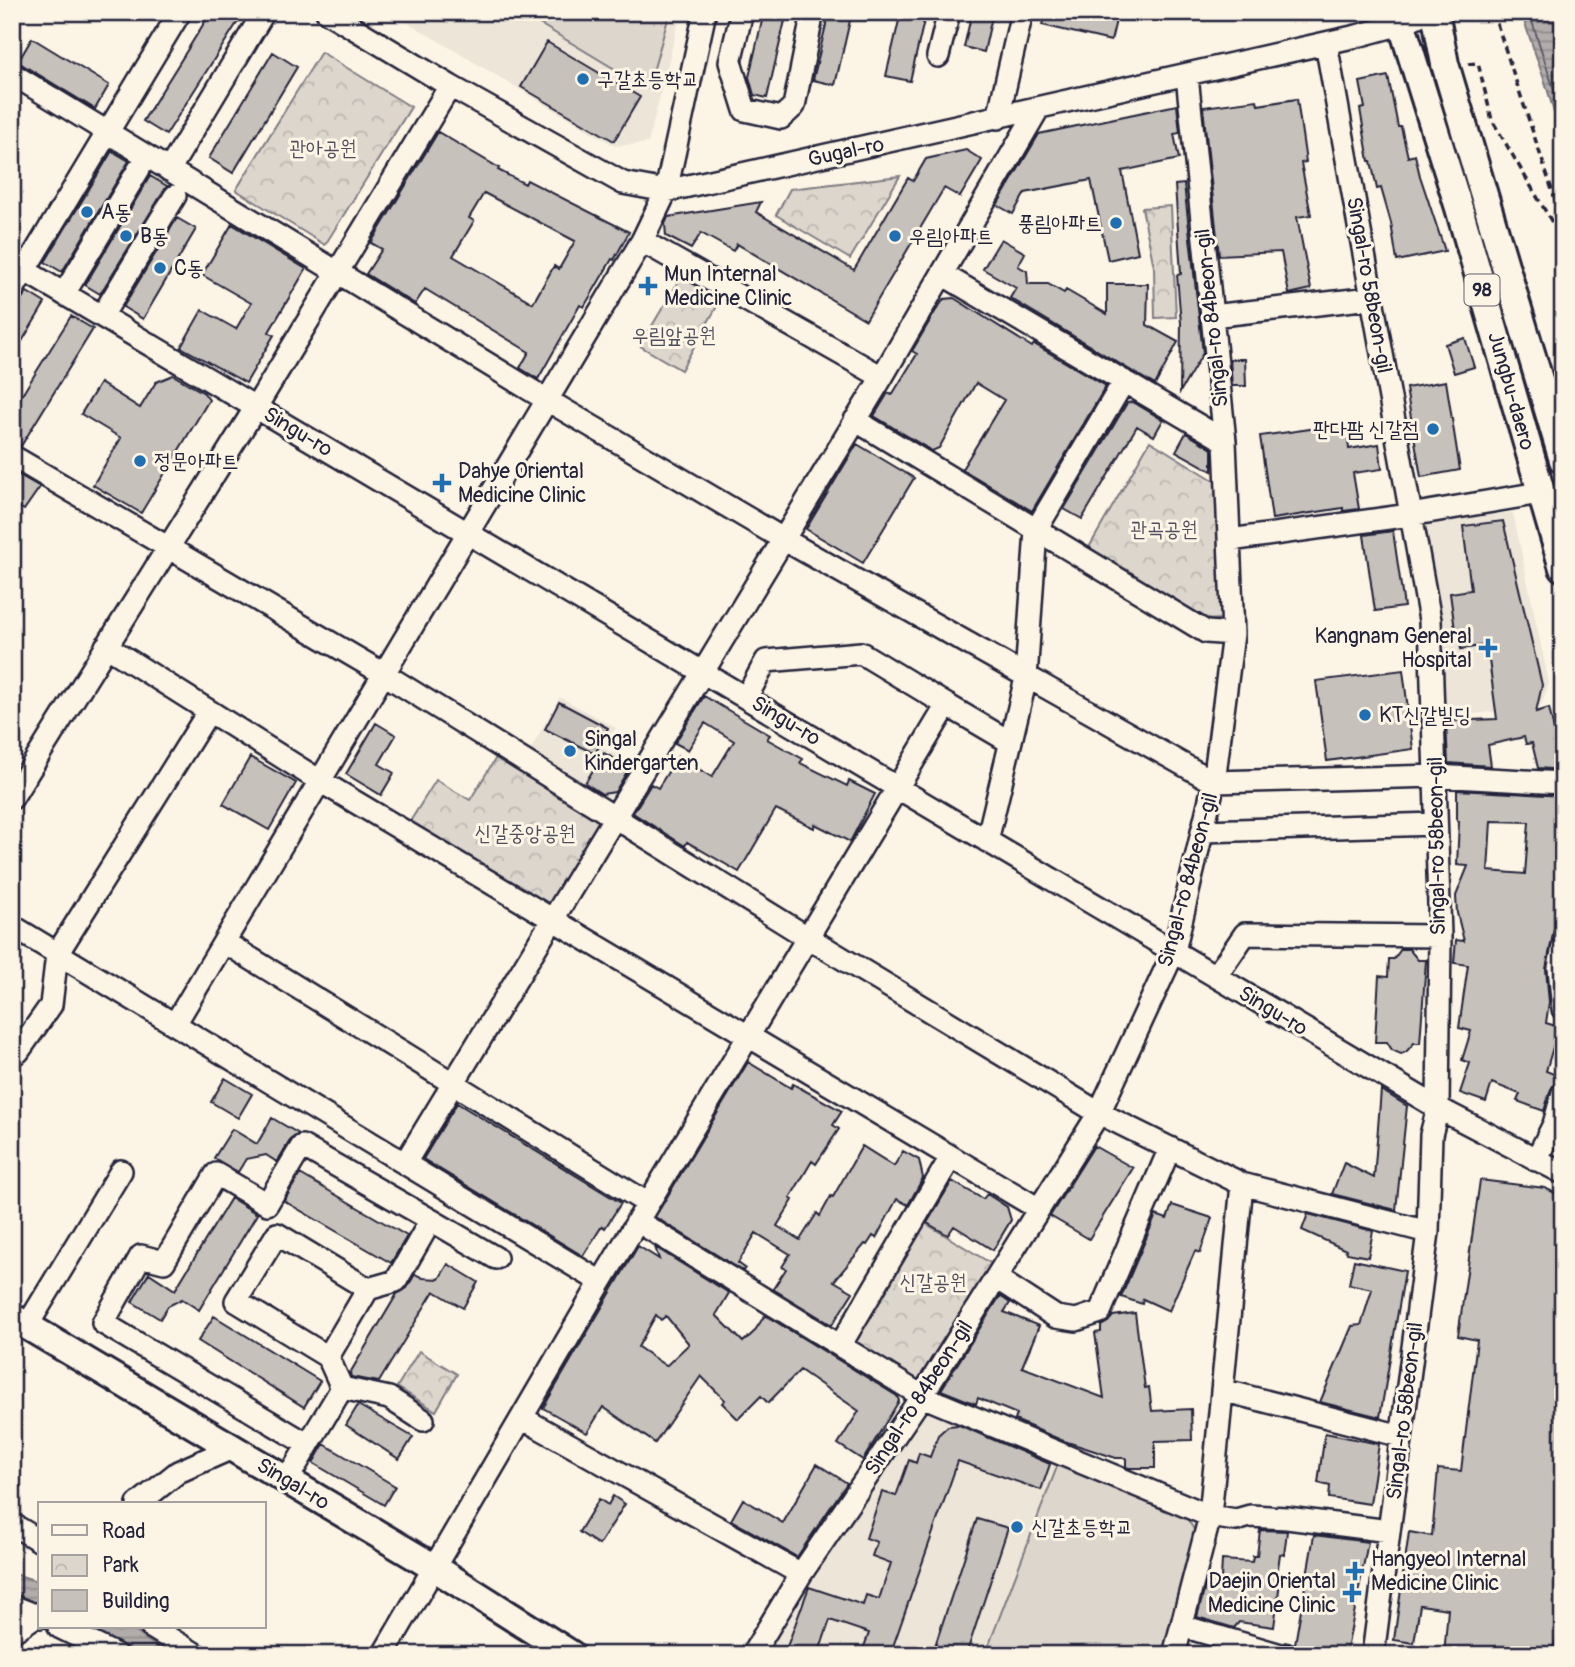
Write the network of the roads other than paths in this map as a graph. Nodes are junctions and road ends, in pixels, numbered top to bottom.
1 (180, 12) edge
2 (264, 12) edge
3 (327, 12) edge
4 (705, 12) edge
5 (742, 12) edge
6 (813, 12) edge
7 (949, 12) edge
8 (1022, 12) edge
9 (1426, 12) edge
10 (1435, 12) edge
11 (1399, 18) edge
12 (1326, 43) junction
13 (938, 57) dead end
14 (12, 74) edge
15 (1187, 76) junction
16 (450, 86) junction
17 (1038, 109) junction
18 (998, 118) junction
19 (107, 132) junction
20 (139, 169) dead end
21 (169, 170) junction
22 (666, 191) junction
23 (174, 196) dead end
24 (642, 241) junction
25 (18, 267) edge
26 (337, 273) junction
27 (942, 274) junction
28 (12, 291) edge
29 (64, 294) junction
30 (1371, 298) junction
31 (102, 316) junction
32 (1212, 316) junction
33 (882, 377) junction
34 (1124, 381) junction
35 (547, 400) junction
36 (256, 408) junction
37 (855, 420) junction
38 (1225, 441) junction
39 (12, 456) edge
40 (1563, 460) edge
41 (1540, 493) junction
42 (1410, 515) junction
43 (1036, 530) junction
44 (468, 533) junction
45 (783, 539) junction
46 (1230, 540) junction
47 (168, 548) junction
48 (1563, 568) edge
49 (1233, 634) junction
50 (107, 646) junction
51 (703, 673) junction
52 (383, 674) junction
53 (1026, 678) junction
54 (746, 698) junction
55 (947, 705) junction
56 (209, 711) junction
57 (1010, 742) junction
58 (1436, 776) junction
59 (320, 781) junction
60 (1214, 782) junction
61 (1563, 783) edge
62 (896, 787) junction
63 (12, 797) edge
64 (616, 817) junction
65 (1436, 824) junction
66 (1202, 831) junction
67 (987, 841) junction
68 (553, 921) junction
69 (12, 926) edge
70 (1440, 936) junction
71 (807, 937) junction
72 (223, 942) junction
73 (1563, 947) edge
74 (1174, 951) junction
75 (57, 954) junction
76 (1216, 976) junction
77 (1563, 1009) edge
78 (175, 1024) junction
79 (747, 1037) junction
80 (12, 1050) edge
81 (453, 1084) junction
82 (1563, 1094) edge
83 (1438, 1108) junction
84 (1099, 1113) junction
85 (1170, 1148) junction
86 (951, 1157) junction
87 (1536, 1160) junction
88 (405, 1164) junction
89 (121, 1171) dead end
90 (1563, 1173) edge
91 (1242, 1184) junction
92 (267, 1204) junction
93 (1039, 1209) junction
94 (642, 1212) junction
95 (431, 1220) junction
96 (1428, 1232) junction
97 (277, 1234) junction
98 (496, 1258) dead end
99 (996, 1278) junction
100 (601, 1282) junction
101 (368, 1289) junction
102 (20, 1321) edge
103 (840, 1346) junction
104 (328, 1357) junction
105 (342, 1388) junction
106 (1222, 1390) junction
107 (922, 1396) junction
108 (522, 1418) junction
109 (423, 1420) dead end
110 (1401, 1436) junction
111 (307, 1444) junction
112 (232, 1448) junction
113 (286, 1480) junction
114 (140, 1502) edge
115 (1210, 1516) junction
116 (12, 1524) edge
117 (1389, 1531) junction
118 (38, 1540) edge
119 (435, 1568) junction
120 (801, 1574) junction
121 (12, 1606) edge
122 (38, 1615) edge
123 (38, 1616) edge
124 (1182, 1626) junction
125 (61, 1628) edge
126 (153, 1628) edge
127 (12, 1632) edge
128 (556, 1650) edge
129 (116, 1655) edge
130 (197, 1655) edge
131 (383, 1655) edge
132 (752, 1655) edge
133 (1174, 1655) edge
134 (1281, 1655) edge
135 (1373, 1655) edge

1 - 19 street
2 - 21 street
3 - 16 street, Gugal-ro
4 - 22 street
5 - 6 street
7 - 13 street
8 - 18 street
9 - 11 street, Gugal-ro
10 - 40 main road, Jungbu-daero / 98
11 - 12 street, Gugal-ro
11 - 41 main road, Jungbu-daero / 98
12 - 15 street, Gugal-ro
12 - 30 street, Singal-ro 58beon-gil
14 - 19 street
15 - 17 street, Gugal-ro
15 - 32 street, Singal-ro 84beon-gil
16 - 22 street, Gugal-ro
16 - 26 street
17 - 18 street, Gugal-ro
17 - 27 street
18 - 22 street, Gugal-ro
19 - 21 street
19 - 25 street
20 - 29 street
21 - 26 street
22 - 24 street
23 - 31 street
24 - 33 street
24 - 35 street
25 - 28 street
25 - 29 street, Singu-ro
26 - 35 street
26 - 36 street
27 - 33 street
27 - 34 street
29 - 31 street, Singu-ro
30 - 32 street
30 - 42 street, Singal-ro 58beon-gil
31 - 36 street, Singu-ro
32 - 38 street, Singal-ro 84beon-gil
33 - 37 street
34 - 38 street
34 - 43 street
35 - 44 street
35 - 45 street
36 - 44 street, Singu-ro
36 - 47 street
37 - 43 street
37 - 45 street
38 - 46 street, Singal-ro 84beon-gil
39 - 47 street
41 - 42 street
41 - 48 main road, Jungbu-daero / 98
42 - 46 street
42 - 58 street, Singal-ro 58beon-gil
43 - 49 street
43 - 53 street
44 - 51 street, Singu-ro
44 - 52 street
45 - 51 street
45 - 53 street
46 - 49 street, Singal-ro 84beon-gil
47 - 50 street
47 - 52 street
49 - 60 street, Singal-ro 84beon-gil
50 - 56 street
50 - 63 street
51 - 54 street, Singu-ro
51 - 64 street
52 - 59 street
52 - 64 street
53 - 57 street
53 - 60 street
54 - 55 street
54 - 62 street, Singu-ro
55 - 57 street
55 - 62 street
56 - 59 street
56 - 75 street
57 - 67 street
58 - 60 street
58 - 61 street
58 - 65 street, Singal-ro 58beon-gil
59 - 68 street
59 - 72 street
60 - 66 street, Singal-ro 84beon-gil
62 - 67 street, Singu-ro
62 - 71 street
64 - 68 street
64 - 71 street
65 - 66 street
65 - 70 street, Singal-ro 58beon-gil
66 - 74 street, Singal-ro 84beon-gil
67 - 74 street, Singu-ro
68 - 79 street
68 - 81 street
69 - 75 street
70 - 76 street
70 - 83 street, Singal-ro 58beon-gil
71 - 79 street
71 - 84 street
72 - 78 street
72 - 81 street
73 - 77 street
74 - 76 street, Singu-ro
74 - 84 street, Singal-ro 84beon-gil
75 - 78 street
75 - 80 street
76 - 83 street, Singu-ro
78 - 88 street
79 - 86 street
79 - 94 street
81 - 88 street
81 - 94 street
82 - 87 street
83 - 87 street, Singu-ro
83 - 96 street, Singal-ro 58beon-gil
84 - 85 street
84 - 93 street, Singal-ro 84beon-gil
85 - 91 street
85 - 99 street
86 - 93 street
86 - 103 street
87 - 90 street, Singu-ro
88 - 100 street
89 - 102 street
91 - 96 street
91 - 106 street
92 - 95 street
92 - 97 street
92 - 111 street
93 - 99 street, Singal-ro 84beon-gil
94 - 100 street
94 - 103 street
95 - 98 street
95 - 101 street
96 - 110 street, Singal-ro 58beon-gil
97 - 101 street
97 - 104 street
99 - 107 street, Singal-ro 84beon-gil
100 - 108 street
101 - 104 street
102 - 112 main road, Singal-ro
103 - 107 street
104 - 105 street
105 - 109 street
105 - 111 street
106 - 110 street
106 - 115 street
107 - 115 street
107 - 120 street, Singal-ro 84beon-gil
108 - 119 street
108 - 120 street
110 - 117 street, Singal-ro 58beon-gil
111 - 113 street
112 - 113 main road, Singal-ro
112 - 114 street
113 - 119 main road, Singal-ro
115 - 117 street
115 - 124 street
116 - 118 street
117 - 135 street, Singal-ro 58beon-gil
119 - 128 main road, Singal-ro
119 - 131 street
120 - 132 street, Singal-ro 84beon-gil
121 - 122 street
123 - 127 street
124 - 133 street
124 - 134 street
125 - 129 street
126 - 130 street

